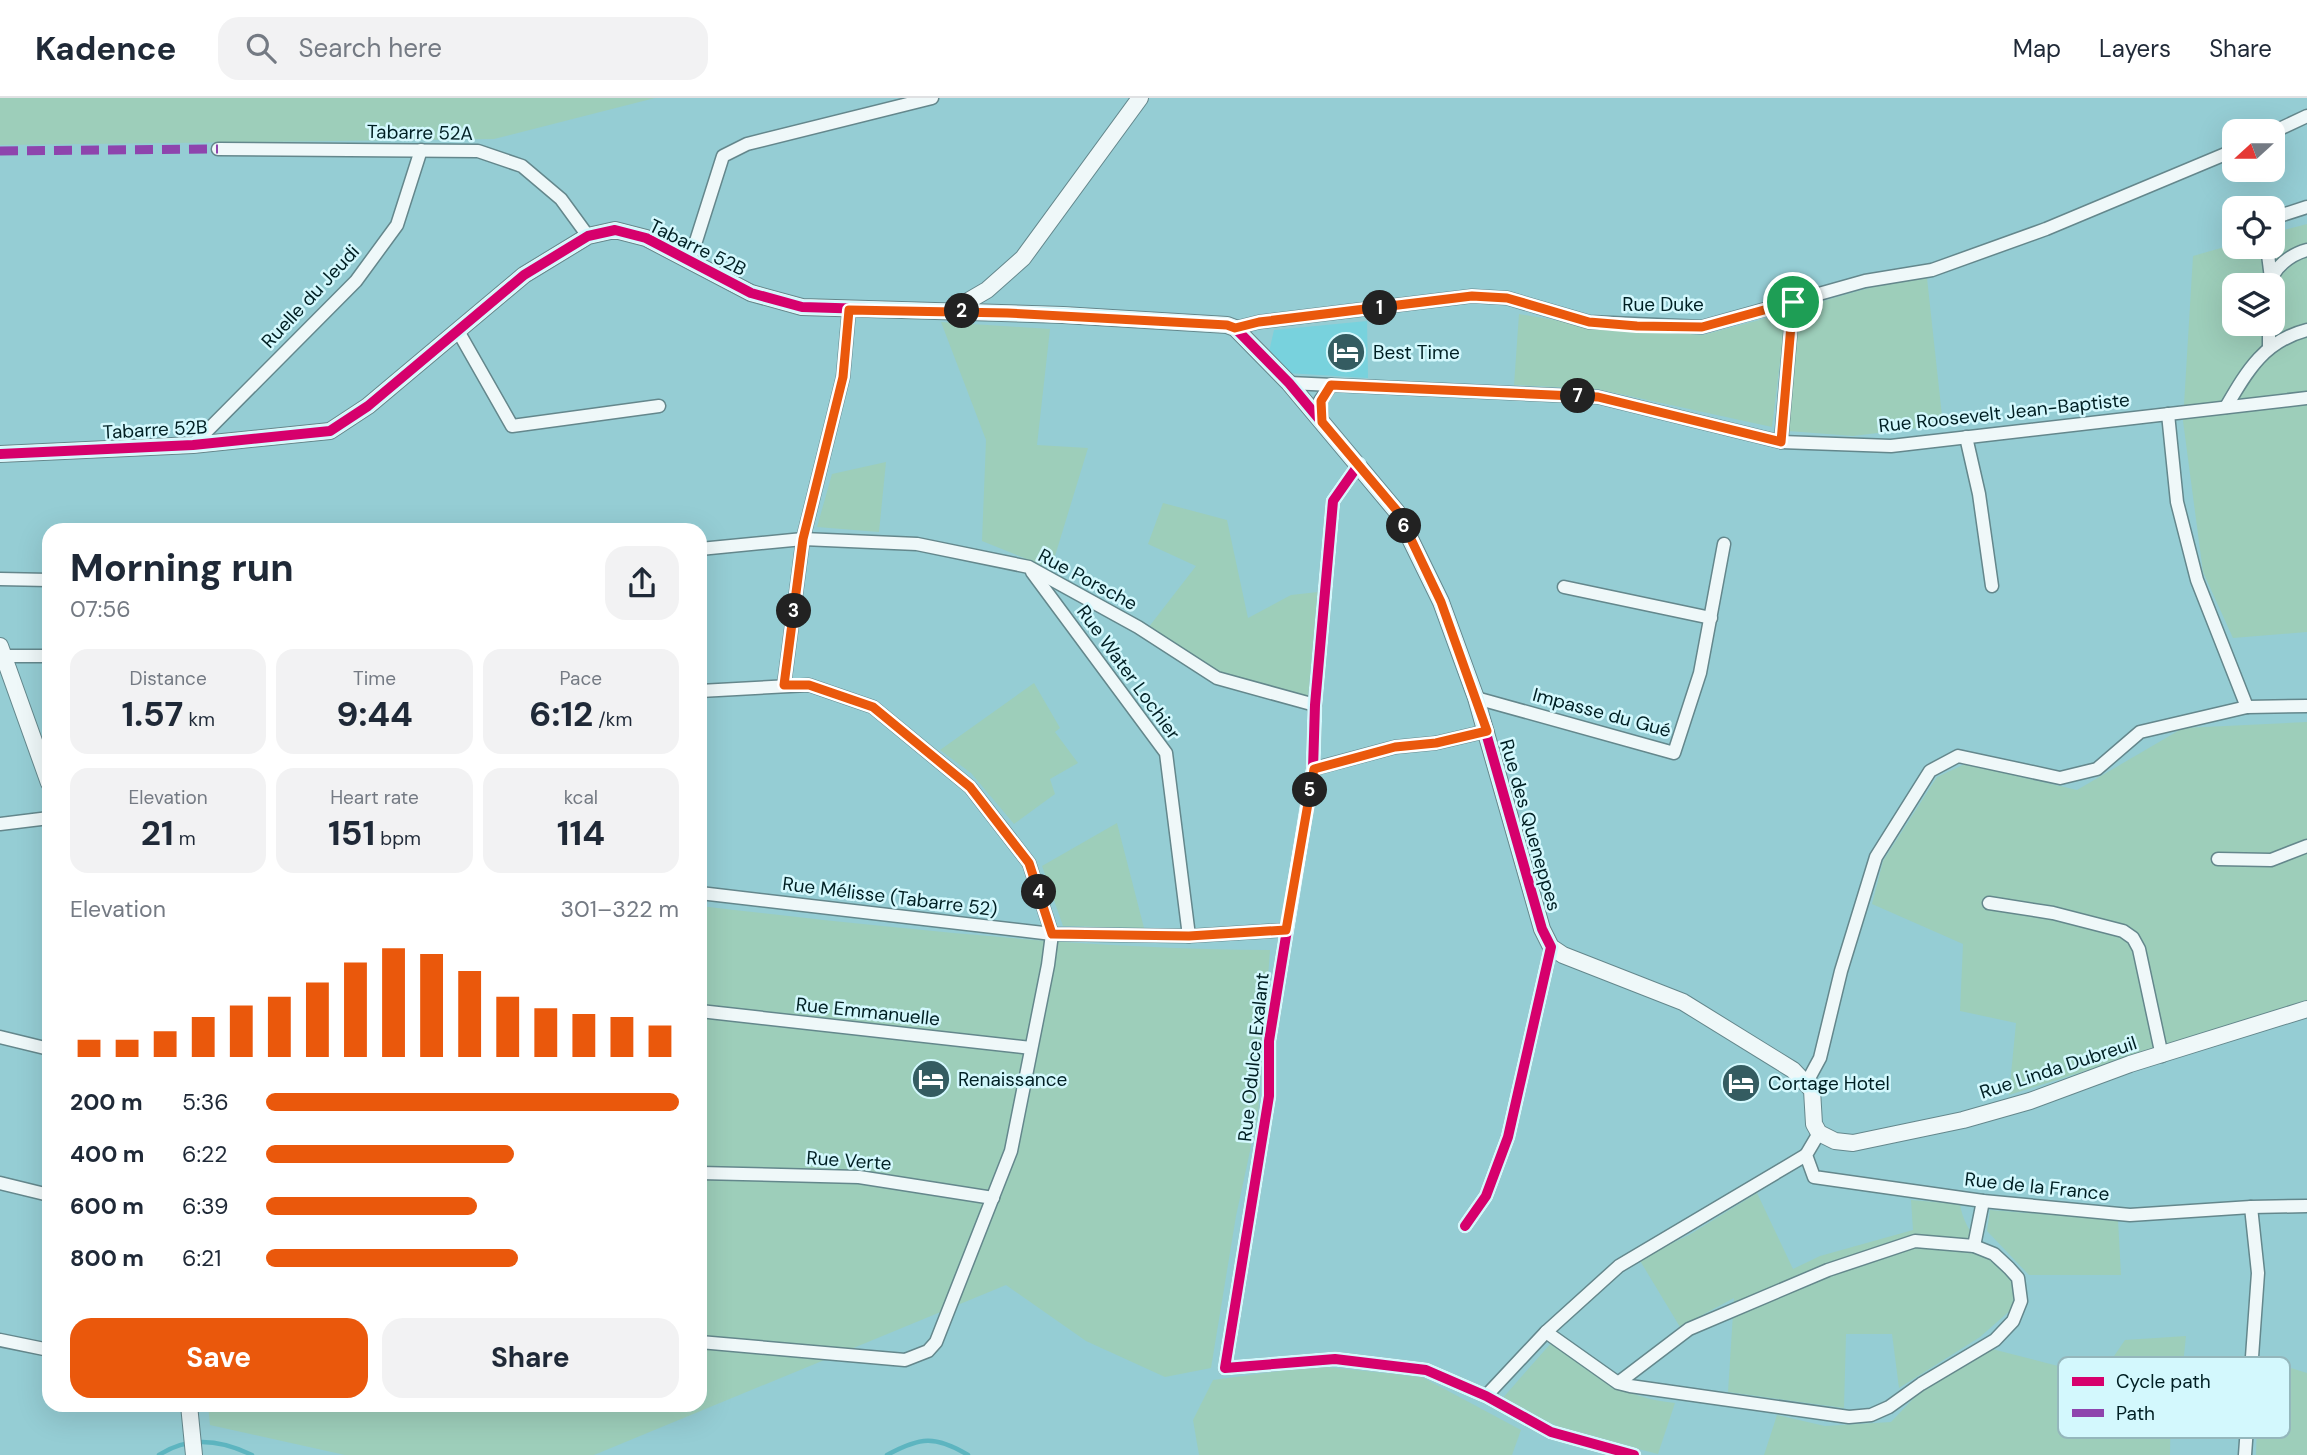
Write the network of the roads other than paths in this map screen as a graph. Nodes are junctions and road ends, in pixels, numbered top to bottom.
1 (932, 98) edge
2 (1140, 98) edge
3 (2307, 116) edge
4 (2286, 126) edge
5 (218, 149) dead end
6 (421, 150) junction
7 (2222, 155) edge
8 (2307, 207) edge
9 (2285, 215) edge
10 (588, 236) junction
11 (2307, 250) edge
12 (690, 260) junction
13 (2277, 273) edge
14 (1793, 302) junction
15 (849, 310) junction
16 (951, 311) junction
17 (1235, 328) junction
18 (2307, 330) edge
19 (458, 331) junction
20 (2269, 336) edge
21 (2269, 346) junction
22 (1289, 383) junction
23 (1331, 385) junction
24 (2307, 398) edge
25 (659, 406) dead end
26 (2226, 407) junction
27 (2168, 414) junction
28 (1322, 422) junction
29 (1966, 438) junction
30 (1781, 442) junction
31 (193, 445) junction
32 (0, 454) edge
33 (1359, 464) junction
34 (803, 539) junction
35 (1724, 544) dead end
36 (707, 548) edge
37 (1029, 567) junction
38 (0, 579) edge
39 (42, 580) edge
40 (1992, 586) dead end
41 (1564, 587) dead end
42 (1711, 618) junction
43 (2, 651) edge
44 (42, 655) edge
45 (784, 685) junction
46 (707, 690) edge
47 (1476, 698) junction
48 (1315, 705) junction
49 (2307, 706) edge
50 (2247, 707) junction
51 (1487, 731) junction
52 (42, 763) edge
53 (1314, 769) junction
54 (42, 819) edge
55 (0, 824) edge
56 (2307, 846) edge
57 (2218, 859) dead end
58 (707, 894) edge
59 (1989, 903) dead end
60 (1286, 930) junction
61 (1052, 934) junction
62 (1189, 936) junction
63 (1551, 947) junction
64 (2307, 1009) edge
65 (707, 1012) edge
66 (0, 1037) edge
67 (42, 1047) edge
68 (1031, 1048) junction
69 (2162, 1056) junction
70 (1807, 1082) junction
71 (1819, 1133) junction
72 (1806, 1155) junction
73 (707, 1173) edge
74 (0, 1183) edge
75 (42, 1193) edge
76 (993, 1198) junction
77 (1983, 1201) junction
78 (2307, 1206) edge
79 (2251, 1207) junction
80 (1465, 1226) dead end
81 (1975, 1246) junction
82 (1546, 1332) junction
83 (0, 1340) edge
84 (707, 1343) edge
85 (42, 1349) edge
86 (2252, 1357) edge
87 (1618, 1382) junction
88 (1486, 1396) junction
89 (189, 1412) edge
90 (193, 1445) edge
91 (1634, 1455) edge

1 - 12 street
2 - 16 street
3 - 4 street
5 - 6 street, Tabarre 52A
6 - 10 street, Tabarre 52A
6 - 31 street, Ruelle du Jeudi
7 - 14 street, Rue Duke
8 - 9 street
10 - 12 street, Tabarre 52B
10 - 19 street, Tabarre 52B
11 - 13 street
12 - 15 street, Tabarre 52B
14 - 17 street, Rue Duke
14 - 30 street
15 - 16 street, Tabarre 52B
15 - 34 street
16 - 17 street, Tabarre 52B
17 - 22 street, Rue des Queneppes
18 - 21 street
19 - 25 street
19 - 31 street, Tabarre 52B
20 - 21 street
21 - 26 street
22 - 23 street, Rue Roosevelt Jean-Baptiste
22 - 28 street, Rue des Queneppes
23 - 28 street
23 - 30 street, Rue Roosevelt Jean-Baptiste
24 - 26 street, Rue Roosevelt Jean-Baptiste
26 - 27 street, Rue Roosevelt Jean-Baptiste
27 - 29 street, Rue Roosevelt Jean-Baptiste
27 - 50 street
28 - 33 street, Rue des Queneppes
29 - 30 street, Rue Roosevelt Jean-Baptiste
29 - 40 street
31 - 32 street, Tabarre 52B
33 - 47 street, Rue des Queneppes
33 - 48 street, Rue Odulce Exalant
34 - 36 street, Rue Porsche
34 - 37 street, Rue Porsche
34 - 45 street
35 - 42 street, Impasse du Gué
37 - 48 street, Rue Porsche
37 - 62 street, Rue Water Lochier
38 - 39 street
41 - 42 street
42 - 47 street, Impasse du Gué
43 - 44 street
43 - 52 street
45 - 46 street
45 - 61 street
47 - 51 street, Rue des Queneppes
48 - 53 street, Rue Odulce Exalant
49 - 50 street
50 - 70 street
51 - 53 street
51 - 63 street, Rue des Queneppes
53 - 60 street, Rue Odulce Exalant
54 - 55 street
56 - 57 street
58 - 61 street, Rue Mélisse (Tabarre 52)
59 - 69 street
60 - 62 street, Rue Mélisse (Tabarre 52)
60 - 88 street, Rue Odulce Exalant
61 - 62 street, Rue Mélisse (Tabarre 52)
61 - 68 street
63 - 70 street
63 - 80 street
64 - 69 street, Rue Linda Dubreuil
65 - 68 street, Rue Emmanuelle
66 - 67 street
68 - 76 street
69 - 71 street, Rue Linda Dubreuil
70 - 71 street
71 - 72 street
72 - 77 street, Rue de la France
72 - 82 street
73 - 76 street, Rue Verte
74 - 75 street
76 - 84 street
77 - 79 street, Rue de la France
77 - 81 street
78 - 79 street, Rue de la France
79 - 86 street
81 - 87 street
81 - 87 street
82 - 87 street
82 - 88 street
83 - 85 street
88 - 91 street
89 - 90 street

